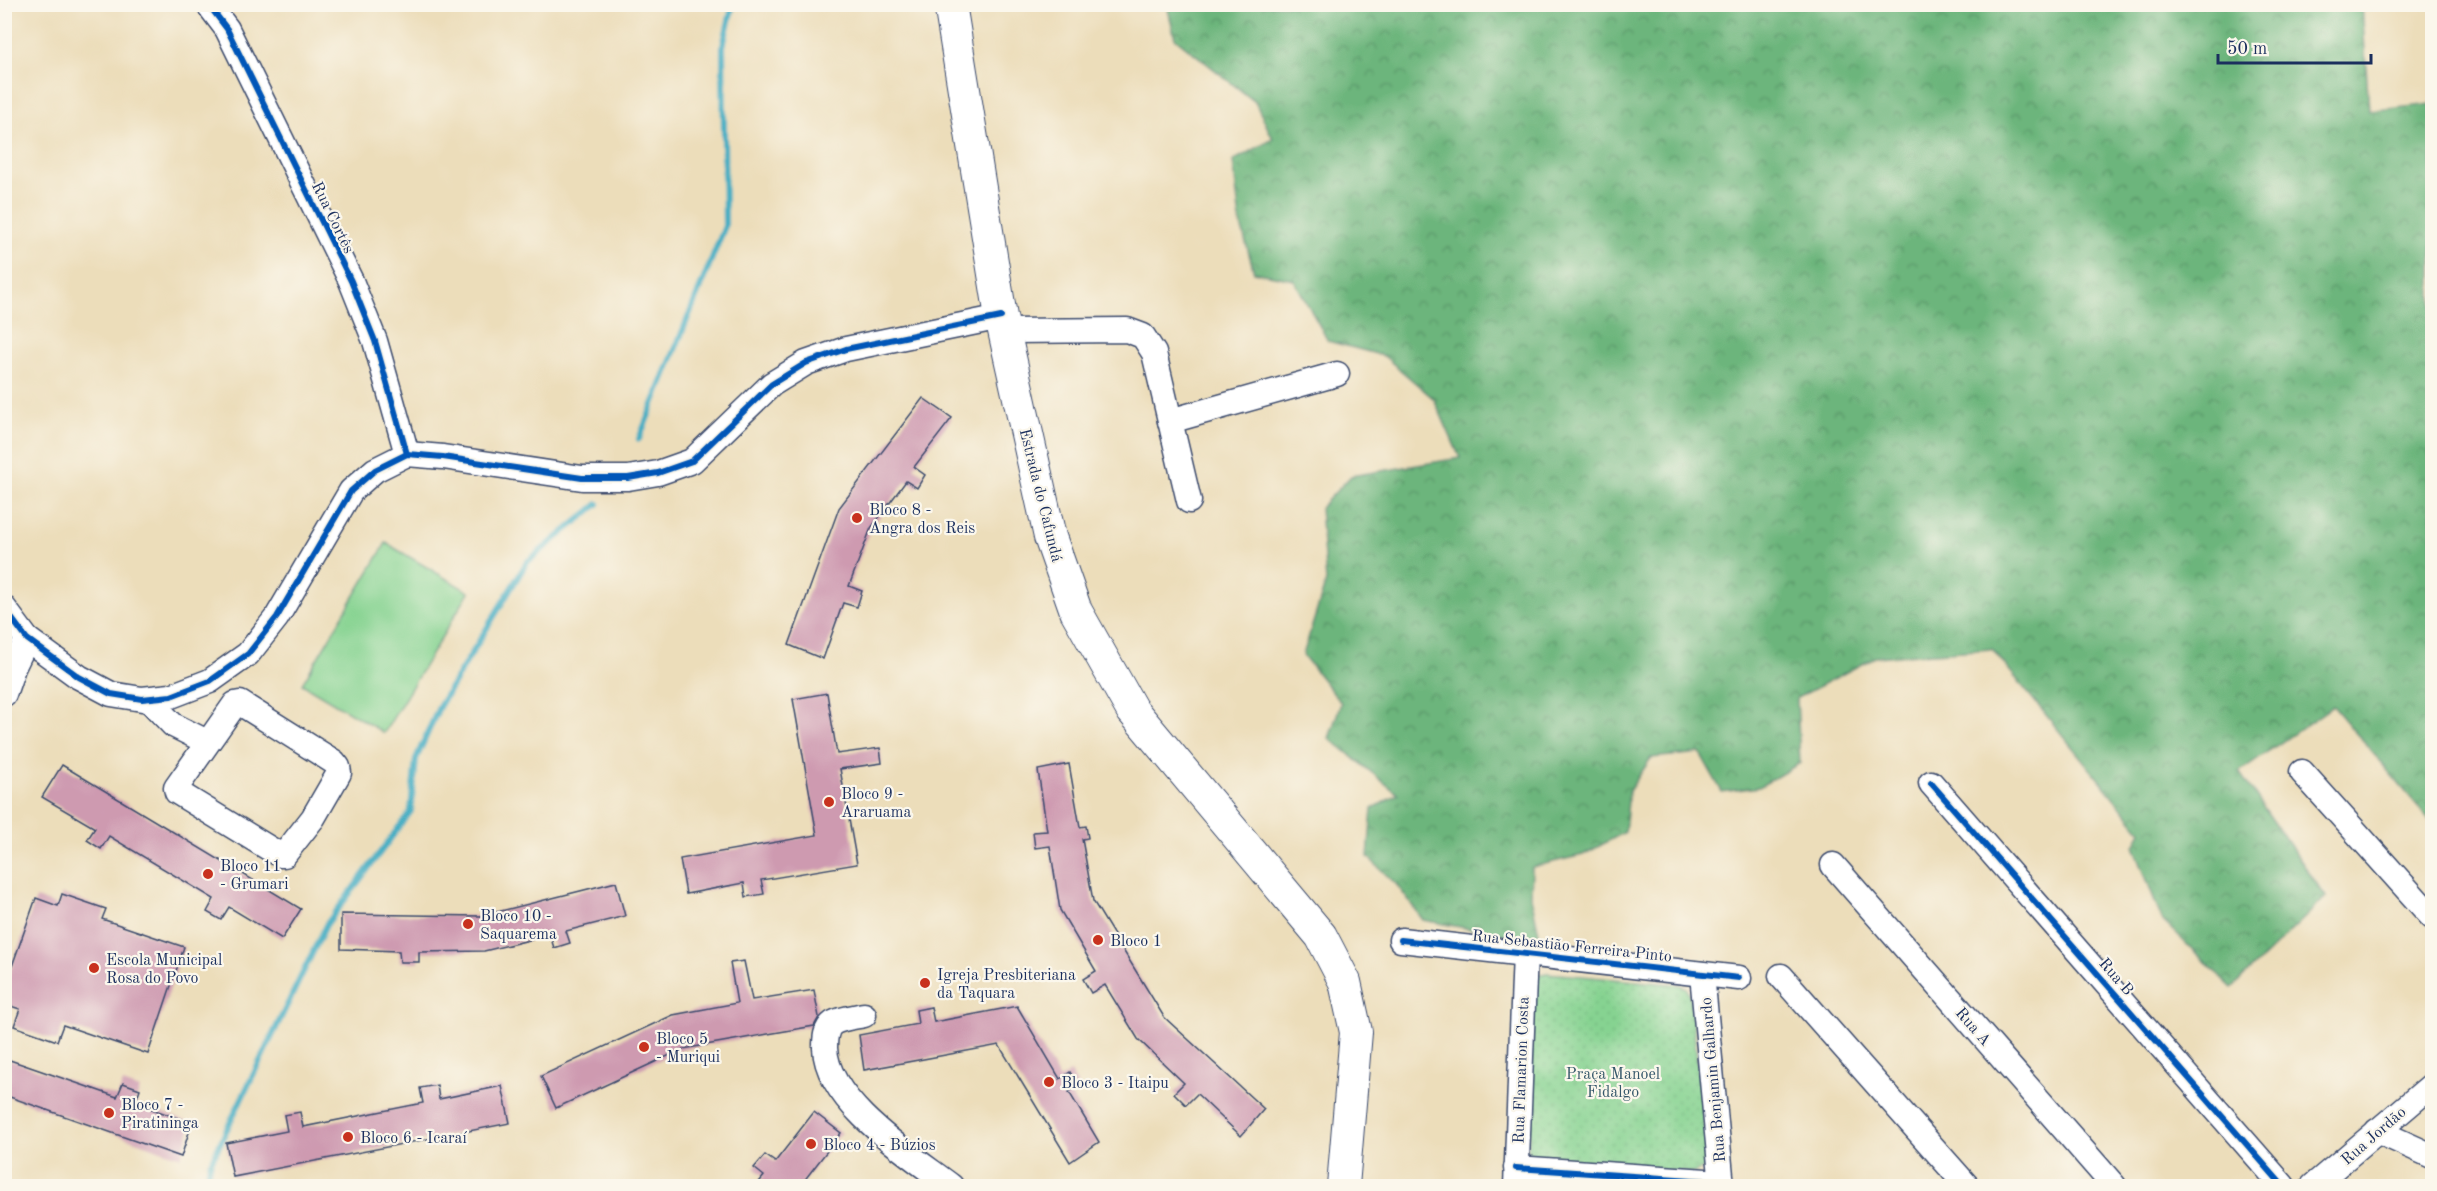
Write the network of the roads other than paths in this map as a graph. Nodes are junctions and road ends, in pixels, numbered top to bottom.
1 (208, 4) edge
2 (950, 4) edge
3 (1002, 324) junction
4 (1336, 374) dead end
5 (1170, 421) junction
6 (407, 454) junction
7 (1190, 501) dead end
8 (4, 608) edge
9 (27, 639) junction
10 (4, 694) edge
11 (148, 699) junction
12 (207, 741) junction
13 (2302, 772) dead end
14 (1931, 783) dead end
15 (1833, 865) dead end
16 (2433, 917) edge
17 (1401, 940) dead end
18 (1525, 954) junction
19 (1702, 974) junction
20 (1781, 976) dead end
21 (1739, 978) dead end
22 (864, 1015) dead end
23 (2433, 1085) edge
24 (2377, 1131) junction
25 (2433, 1156) edge
26 (1516, 1177) edge
27 (1721, 1184) edge
28 (951, 1186) edge
29 (1343, 1186) edge
30 (1967, 1186) edge
31 (2114, 1186) edge
32 (2283, 1186) edge
33 (2313, 1186) edge

1 - 6 street, Rua Cortês
2 - 3 main road, Estrada do Cafundá
3 - 5 street
3 - 6 street
3 - 29 main road, Estrada do Cafundá
4 - 5 street
5 - 7 street
6 - 11 street
8 - 9 street
9 - 10 street
9 - 11 street
11 - 12 street
12 - 12 street
13 - 16 street
14 - 32 street, Rua B
15 - 31 street, Rua A
17 - 18 street, Rua Sebastião Ferreira Pinto
18 - 19 street, Rua Sebastião Ferreira Pinto
18 - 26 street, Rua Flamarion Costa
19 - 21 street, Rua Sebastião Ferreira Pinto
19 - 27 street, Rua Benjamin Galhardo
20 - 30 street
22 - 28 street
23 - 24 street, Rua Jordão
24 - 25 street
24 - 33 street, Rua Jordão
26 - 27 street

